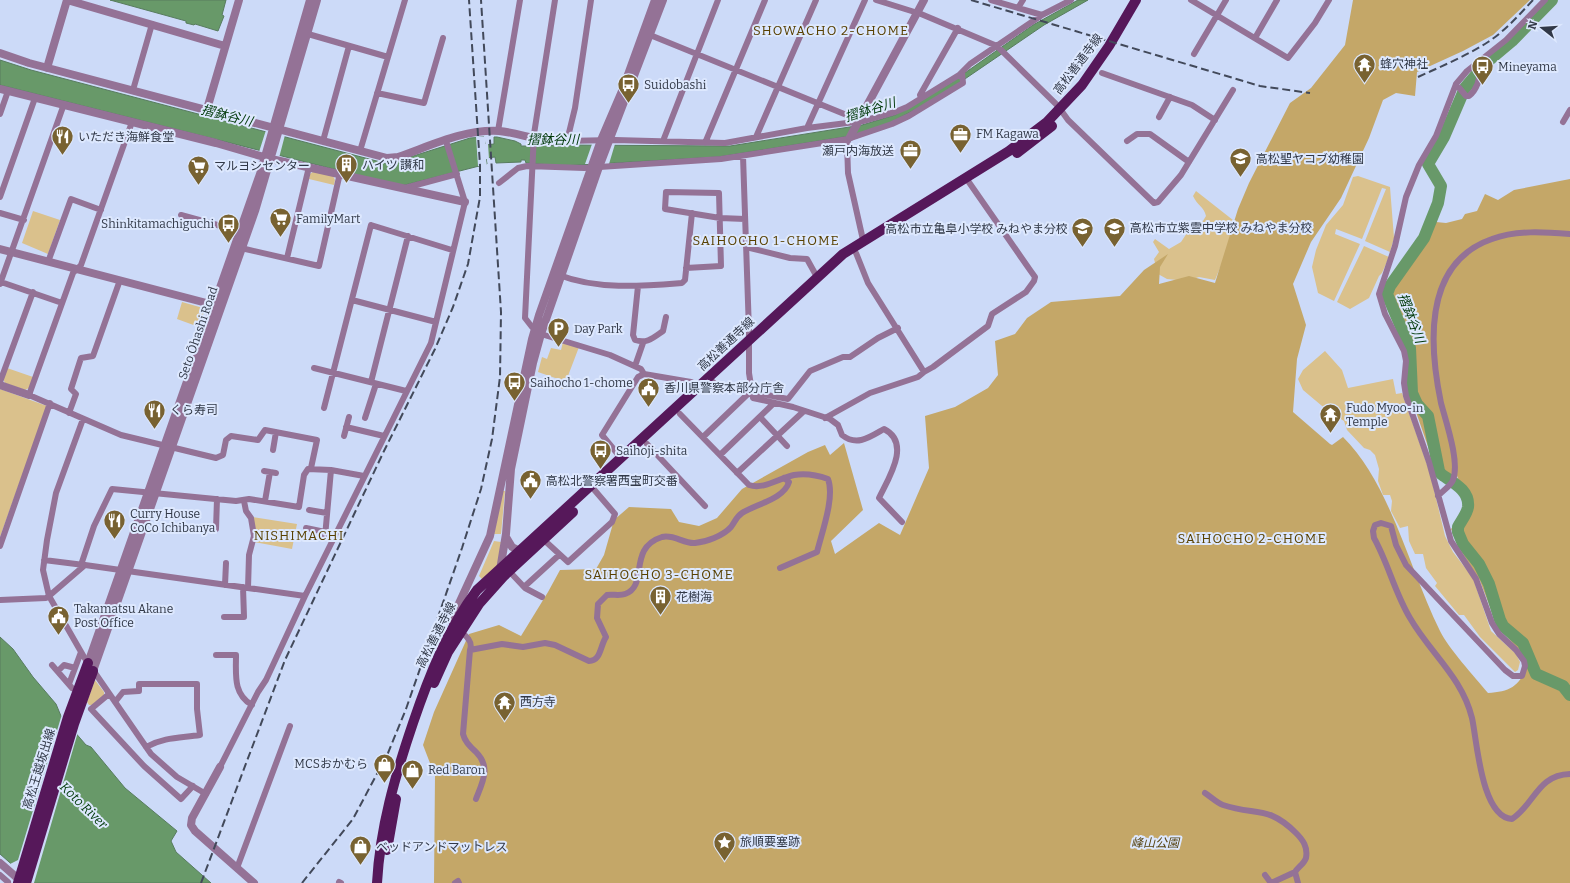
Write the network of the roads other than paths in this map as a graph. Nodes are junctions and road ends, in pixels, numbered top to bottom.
1 (239, 0) edge
2 (310, 0) edge
3 (318, 0) edge
4 (404, 0) edge
5 (520, 0) edge
6 (555, 0) edge
7 (591, 0) edge
8 (655, 0) edge
9 (663, 0) edge
10 (718, 0) edge
11 (765, 0) edge
12 (816, 0) edge
13 (865, 0) edge
14 (876, 0) edge
15 (924, 0) edge
16 (991, 0) edge
17 (1023, 0) edge
18 (1071, 0) edge
19 (1136, 0) edge
20 (1143, 0) edge
21 (1191, 0) edge
22 (1226, 0) edge
23 (1277, 0) edge
24 (1329, 0) edge
25 (1545, 0) edge
26 (1018, 8) junction
27 (916, 13) junction
28 (1042, 15) junction
29 (1217, 16) junction
30 (152, 24) junction
31 (958, 28) junction
32 (308, 34) junction
33 (650, 35) junction
34 (443, 38) dead end
35 (1254, 38) junction
36 (226, 46) junction
37 (349, 46) junction
38 (998, 46) junction
39 (0, 53) edge
40 (696, 54) junction
41 (1194, 54) dead end
42 (388, 57) junction
43 (1480, 60) junction
44 (47, 68) junction
45 (736, 70) junction
46 (962, 73) junction
47 (1102, 73) dead end
48 (1456, 84) junction
49 (778, 87) junction
50 (4, 90) edge
51 (133, 90) junction
52 (1233, 90) dead end
53 (378, 93) junction
54 (1170, 97) junction
55 (35, 98) junction
56 (922, 98) junction
57 (818, 103) junction
58 (64, 104) junction
59 (206, 109) junction
60 (1570, 110) edge
61 (1062, 112) junction
62 (0, 114) edge
63 (1159, 117) dead end
64 (1216, 120) junction
65 (132, 122) junction
66 (858, 122) junction
67 (1563, 122) dead end
68 (808, 128) junction
69 (276, 130) junction
70 (498, 131) junction
71 (756, 137) junction
72 (849, 138) junction
73 (323, 141) junction
74 (565, 141) junction
75 (1126, 141) dead end
76 (533, 142) junction
77 (605, 142) junction
78 (663, 142) junction
79 (446, 143) junction
80 (705, 143) junction
81 (360, 151) junction
82 (743, 156) junction
83 (268, 157) junction
84 (1189, 162) junction
85 (532, 165) junction
86 (596, 166) junction
87 (309, 167) junction
88 (340, 173) junction
89 (457, 173) junction
90 (967, 181) junction
91 (499, 182) dead end
92 (404, 189) junction
93 (0, 197) edge
94 (465, 202) junction
95 (101, 210) junction
96 (0, 213) edge
97 (692, 214) junction
98 (181, 215) dead end
99 (720, 218) junction
100 (745, 219) junction
101 (24, 220) junction
102 (243, 232) junction
103 (1570, 234) edge
104 (408, 236) junction
105 (863, 240) junction
106 (746, 247) junction
107 (241, 248) junction
108 (0, 249) edge
109 (452, 250) junction
110 (12, 252) junction
111 (856, 253) junction
112 (287, 258) junction
113 (48, 262) junction
114 (686, 268) junction
115 (77, 269) junction
116 (557, 274) junction
117 (817, 277) junction
118 (120, 280) junction
119 (0, 283) edge
120 (638, 286) junction
121 (32, 292) junction
122 (352, 300) junction
123 (62, 303) junction
124 (217, 306) junction
125 (389, 310) junction
126 (666, 317) dead end
127 (436, 322) junction
128 (898, 328) junction
129 (538, 332) junction
130 (643, 343) junction
131 (749, 344) junction
132 (635, 366) junction
133 (314, 368) dead end
134 (924, 372) junction
135 (333, 373) junction
136 (644, 374) junction
137 (713, 382) junction
138 (374, 383) junction
139 (0, 384) edge
140 (699, 386) junction
141 (406, 391) junction
142 (751, 391) junction
143 (29, 395) junction
144 (50, 403) junction
145 (774, 403) junction
146 (324, 408) dead end
147 (804, 411) junction
148 (69, 413) junction
149 (680, 414) junction
150 (349, 417) dead end
151 (760, 417) junction
152 (365, 418) dead end
153 (825, 418) junction
154 (83, 419) junction
155 (346, 427) junction
156 (276, 432) junction
157 (344, 436) dead end
158 (384, 436) junction
159 (777, 436) junction
160 (703, 437) junction
161 (647, 444) junction
162 (167, 446) junction
163 (787, 446) dead end
164 (273, 450) dead end
165 (720, 456) junction
166 (621, 458) junction
167 (311, 468) junction
168 (331, 470) junction
169 (270, 472) dead end
170 (737, 473) junction
171 (364, 476) junction
172 (784, 478) junction
173 (593, 489) junction
174 (151, 494) junction
175 (1438, 496) junction
176 (217, 499) junction
177 (244, 501) junction
178 (265, 501) junction
179 (705, 506) dead end
180 (309, 510) dead end
181 (327, 512) junction
182 (902, 522) dead end
183 (306, 528) dead end
184 (216, 529) dead end
185 (325, 532) junction
186 (506, 538) junction
187 (333, 539) junction
188 (544, 540) junction
189 (0, 546) edge
190 (520, 551) junction
191 (559, 555) junction
192 (44, 560) junction
193 (226, 563) dead end
194 (83, 565) junction
195 (780, 568) dead end
196 (124, 570) junction
197 (505, 570) junction
198 (225, 585) junction
199 (524, 587) junction
200 (245, 588) junction
201 (49, 596) junction
202 (304, 596) junction
203 (542, 597) dead end
204 (0, 600) edge
205 (224, 617) dead end
206 (456, 630) junction
207 (470, 650) junction
208 (81, 652) junction
209 (216, 655) dead end
210 (52, 665) dead end
211 (90, 667) junction
212 (75, 668) junction
213 (58, 671) junction
214 (109, 694) junction
215 (115, 702) junction
216 (252, 705) junction
217 (290, 726) dead end
218 (146, 747) junction
219 (220, 767) joint
220 (1570, 774) edge
221 (193, 786) junction
222 (1205, 793) dead end
223 (206, 794) junction
224 (476, 799) dead end
225 (0, 863) edge
226 (237, 868) junction
227 (1295, 872) junction
228 (1265, 875) dead end
229 (15, 880) edge
230 (254, 883) edge
231 (377, 883) edge
232 (384, 883) edge
233 (455, 883) edge
234 (459, 883) edge
235 (1298, 883) edge

1 - 36 street
2 - 69 street, Seto Ōhashi Road
3 - 32 street, Seto Ōhashi Road
4 - 42 street
5 - 70 street
6 - 76 street
7 - 74 street
8 - 77 street
9 - 33 street
10 - 40 street
11 - 45 street
12 - 49 street
13 - 57 street
14 - 27 street
15 - 27 street
16 - 26 street
17 - 26 street
18 - 28 street
19 - 61 main road, 高松善通寺線
20 - 61 main road, 高松善通寺線
21 - 29 street
22 - 29 street
23 - 35 street
24 - 35 street
25 - 43 street
26 - 28 street
27 - 31 street
27 - 66 street
28 - 38 street
29 - 35 street
29 - 41 street
30 - 36 street
30 - 44 street
30 - 51 street
31 - 38 street
31 - 56 street
32 - 37 street
32 - 69 street, Seto Ōhashi Road
33 - 40 street
33 - 77 street
34 - 53 street
36 - 59 street
37 - 42 street
37 - 73 street
38 - 46 street
38 - 61 street
39 - 44 street
40 - 45 street
40 - 78 street
42 - 53 street
43 - 48 street
43 - 48 street
44 - 51 street
45 - 49 street
45 - 80 street
46 - 56 street
46 - 72 street
47 - 54 street
48 - 175 street
49 - 57 street
49 - 71 street
50 - 55 street
50 - 62 street
51 - 59 street
52 - 64 street
53 - 81 street
54 - 63 street
54 - 64 street
55 - 58 street
55 - 93 street
56 - 66 street
57 - 66 street
57 - 68 street
58 - 65 street
58 - 101 street
59 - 69 street
60 - 67 street
61 - 84 street
61 - 90 main road, 高松善通寺線
64 - 84 street
65 - 83 street
65 - 95 street
66 - 68 street
66 - 72 street
68 - 71 street
69 - 73 street
69 - 83 street, Seto Ōhashi Road
70 - 76 street
70 - 79 street
71 - 80 street
72 - 82 street
72 - 105 street
73 - 81 street
74 - 76 street
74 - 77 street
75 - 84 street
76 - 85 street
77 - 78 street
77 - 86 street
78 - 80 street
79 - 81 street
79 - 89 street
82 - 86 street
82 - 100 street
83 - 87 street
83 - 102 street, Seto Ōhashi Road
85 - 86 street
85 - 91 street
85 - 129 street
86 - 116 street
87 - 88 street
87 - 112 street
88 - 92 street
88 - 112 street
89 - 92 street
89 - 94 street
90 - 105 main road, 高松善通寺線
90 - 111 main road, 高松善通寺線
90 - 134 street
92 - 94 street
94 - 109 street
95 - 113 street
95 - 115 street
96 - 101 street
97 - 99 street
97 - 99 street
97 - 114 street
98 - 102 street
99 - 100 street
99 - 114 street
100 - 106 street
101 - 110 street
102 - 107 street, Seto Ōhashi Road
102 - 124 street, Seto Ōhashi Road
103 - 175 street
104 - 109 street
104 - 122 street
104 - 125 street
105 - 117 main road, 高松善通寺線
106 - 117 street
106 - 131 street
107 - 112 street
107 - 124 street, Seto Ōhashi Road
108 - 110 street
109 - 127 street
110 - 113 street
110 - 119 street
111 - 128 street
111 - 131 main road, 高松善通寺線
113 - 115 street
114 - 120 street
115 - 118 street
115 - 123 street
116 - 120 street
116 - 129 street
117 - 131 main road, 高松善通寺線
118 - 124 street
118 - 148 street
119 - 121 street
120 - 130 street
121 - 123 street
121 - 139 street
122 - 125 street
122 - 135 street
123 - 143 street
124 - 162 street, Seto Ōhashi Road
125 - 127 street
125 - 138 street
126 - 130 street
127 - 141 street
128 - 134 street
128 - 142 street
129 - 132 street
129 - 186 street
129 - 206 street
130 - 132 street
131 - 137 main road, 高松善通寺線
131 - 140 main road, 高松善通寺線
131 - 142 street
132 - 136 street
133 - 135 street
134 - 153 street
135 - 138 street
135 - 146 street
136 - 140 street
136 - 166 street
137 - 142 street
137 - 149 main road, 高松善通寺線
138 - 141 street
138 - 152 street
139 - 143 street
140 - 166 main road, 高松善通寺線
141 - 158 street
142 - 145 street
142 - 160 street
143 - 144 street
144 - 148 street
144 - 189 street
145 - 147 street
145 - 151 street
147 - 153 street
147 - 159 street
148 - 154 street
149 - 160 street
149 - 161 main road, 高松善通寺線
150 - 155 street
151 - 159 street
151 - 165 street
153 - 182 street
154 - 162 street
154 - 192 street
155 - 157 street
155 - 158 street
156 - 162 street
156 - 164 street
156 - 167 street
158 - 171 street
159 - 163 street
159 - 170 street
160 - 165 street
161 - 173 main road, 高松善通寺線
161 - 179 street
162 - 174 street, Seto Ōhashi Road
165 - 170 street
166 - 173 main road, 高松善通寺線
167 - 168 street
167 - 178 street
168 - 171 street
168 - 181 street
169 - 178 street
170 - 172 street
171 - 187 street
172 - 195 street
172 - 207 street
173 - 188 main road, 高松善通寺線
173 - 190 main road, 高松善通寺線
173 - 191 street
174 - 176 street
174 - 194 street
174 - 196 street, Seto Ōhashi Road
175 - 220 street
176 - 177 street
176 - 184 street
177 - 178 street
177 - 200 street
180 - 181 street
181 - 185 street
183 - 185 street
185 - 187 street
186 - 190 street
186 - 197 street
187 - 202 street
188 - 191 street
188 - 197 main road, 高松善通寺線
190 - 197 main road, 高松善通寺線
191 - 199 street
192 - 194 street
192 - 201 street
193 - 198 street
194 - 196 street
194 - 201 street
196 - 198 street
196 - 211 street, Seto Ōhashi Road
197 - 199 street
197 - 206 main road, 高松善通寺線
197 - 206 main road, 高松善通寺線
198 - 200 street
199 - 203 street
200 - 202 street
200 - 205 street
201 - 204 street
201 - 208 street
202 - 216 street
206 - 207 street
206 - 231 main road, 高松善通寺線
206 - 232 main road, 高松善通寺線
207 - 224 street
208 - 211 street
208 - 212 street
209 - 216 street
210 - 213 street
211 - 214 street
211 - 229 main road, 高松王越坂出線
212 - 213 street
212 - 213 street
214 - 215 street
214 - 221 street
215 - 218 street
215 - 218 street
216 - 219 street
217 - 226 street
218 - 221 street
219 - 223 street
221 - 223 street
222 - 227 street
223 - 226 street
225 - 229 street
226 - 230 street
227 - 228 street
227 - 235 street
233 - 234 street

